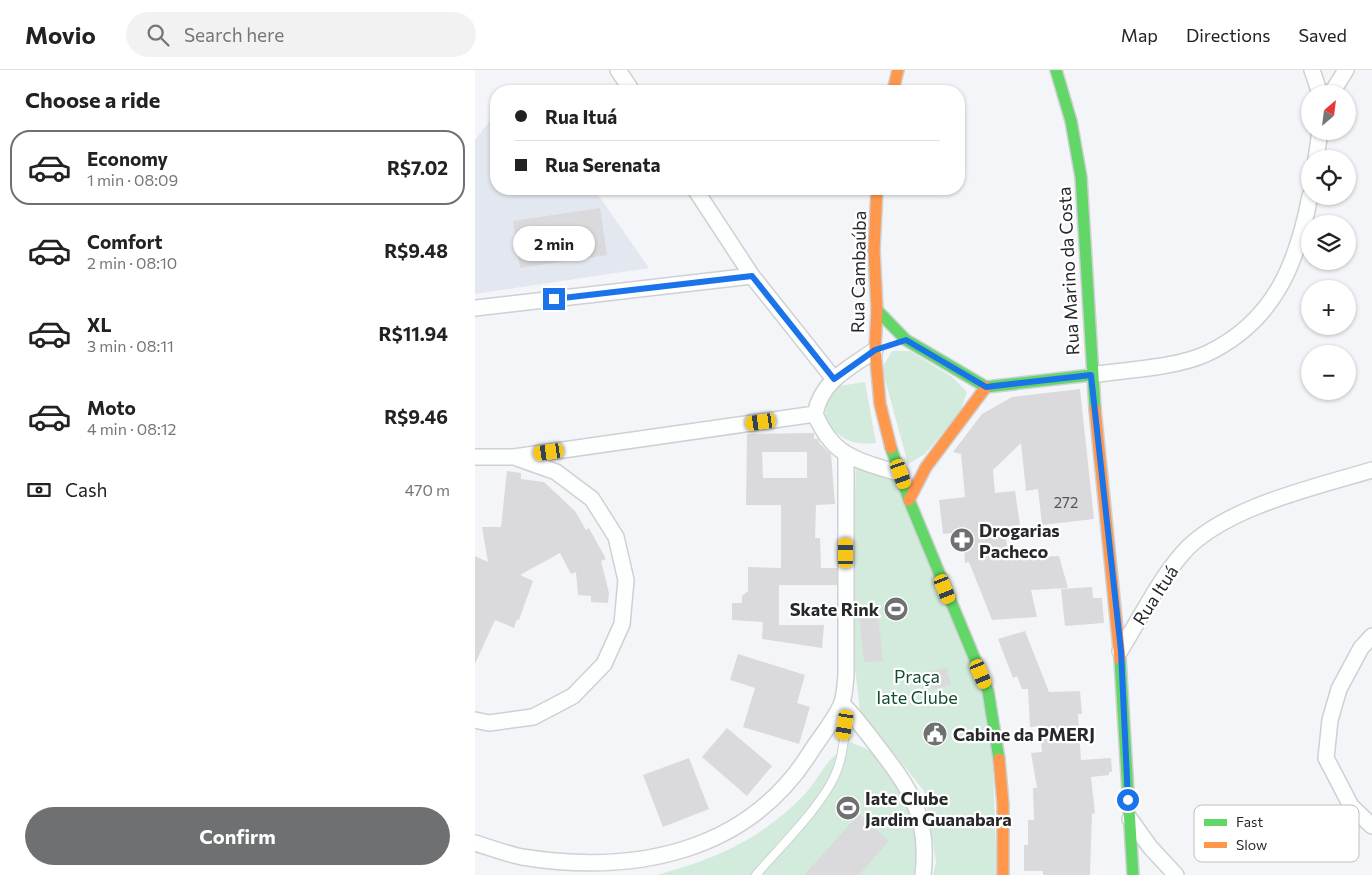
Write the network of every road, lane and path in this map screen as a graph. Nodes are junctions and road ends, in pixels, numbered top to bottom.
1 (618, 70) edge
2 (899, 70) edge
3 (1056, 70) edge
4 (1312, 70) edge
5 (1346, 70) edge
6 (628, 85) edge
7 (895, 85) edge
8 (1317, 85) edge
9 (1337, 85) edge
10 (699, 195) edge
11 (877, 195) edge
12 (1308, 205) edge
13 (752, 276) junction
14 (475, 308) edge
15 (877, 310) junction
16 (906, 340) junction
17 (875, 350) junction
18 (1091, 375) junction
19 (834, 379) junction
20 (986, 387) junction
21 (815, 414) junction
22 (846, 455) junction
23 (475, 457) edge
24 (514, 457) junction
25 (926, 467) junction
26 (1372, 470) edge
27 (901, 474) junction
28 (909, 500) junction
29 (1372, 636) edge
30 (1121, 651) junction
31 (845, 706) junction
32 (475, 720) edge
33 (1350, 805) edge
34 (1359, 814) edge
35 (1129, 818) junction
36 (1372, 826) edge
37 (475, 843) edge
38 (756, 875) edge
39 (923, 875) edge
40 (1003, 875) edge
41 (1133, 875) edge
42 (1177, 875) edge

1 - 6 street
2 - 7 street
3 - 18 street, Rua Marino da Costa
4 - 8 street
5 - 9 street
10 - 13 street
11 - 15 street, Rua Cambaúba
12 - 18 street
13 - 14 street
13 - 19 street
15 - 16 street
15 - 17 street, Rua Cambaúba
16 - 17 street
16 - 20 street
17 - 19 street
17 - 27 street, Rua Cambaúba
18 - 20 street
18 - 30 street, Rua Marino da Costa
19 - 21 street
20 - 25 street
21 - 22 street
21 - 24 street
22 - 27 street
22 - 31 street
23 - 24 street
24 - 32 street
25 - 27 street
25 - 28 street
26 - 30 street, Rua Ituá
27 - 28 street, Rua Cambaúba
28 - 40 street, Rua Cambaúba
29 - 33 street
30 - 35 street
31 - 37 street
31 - 38 lane
31 - 39 street
34 - 36 street
35 - 41 street
35 - 42 street

